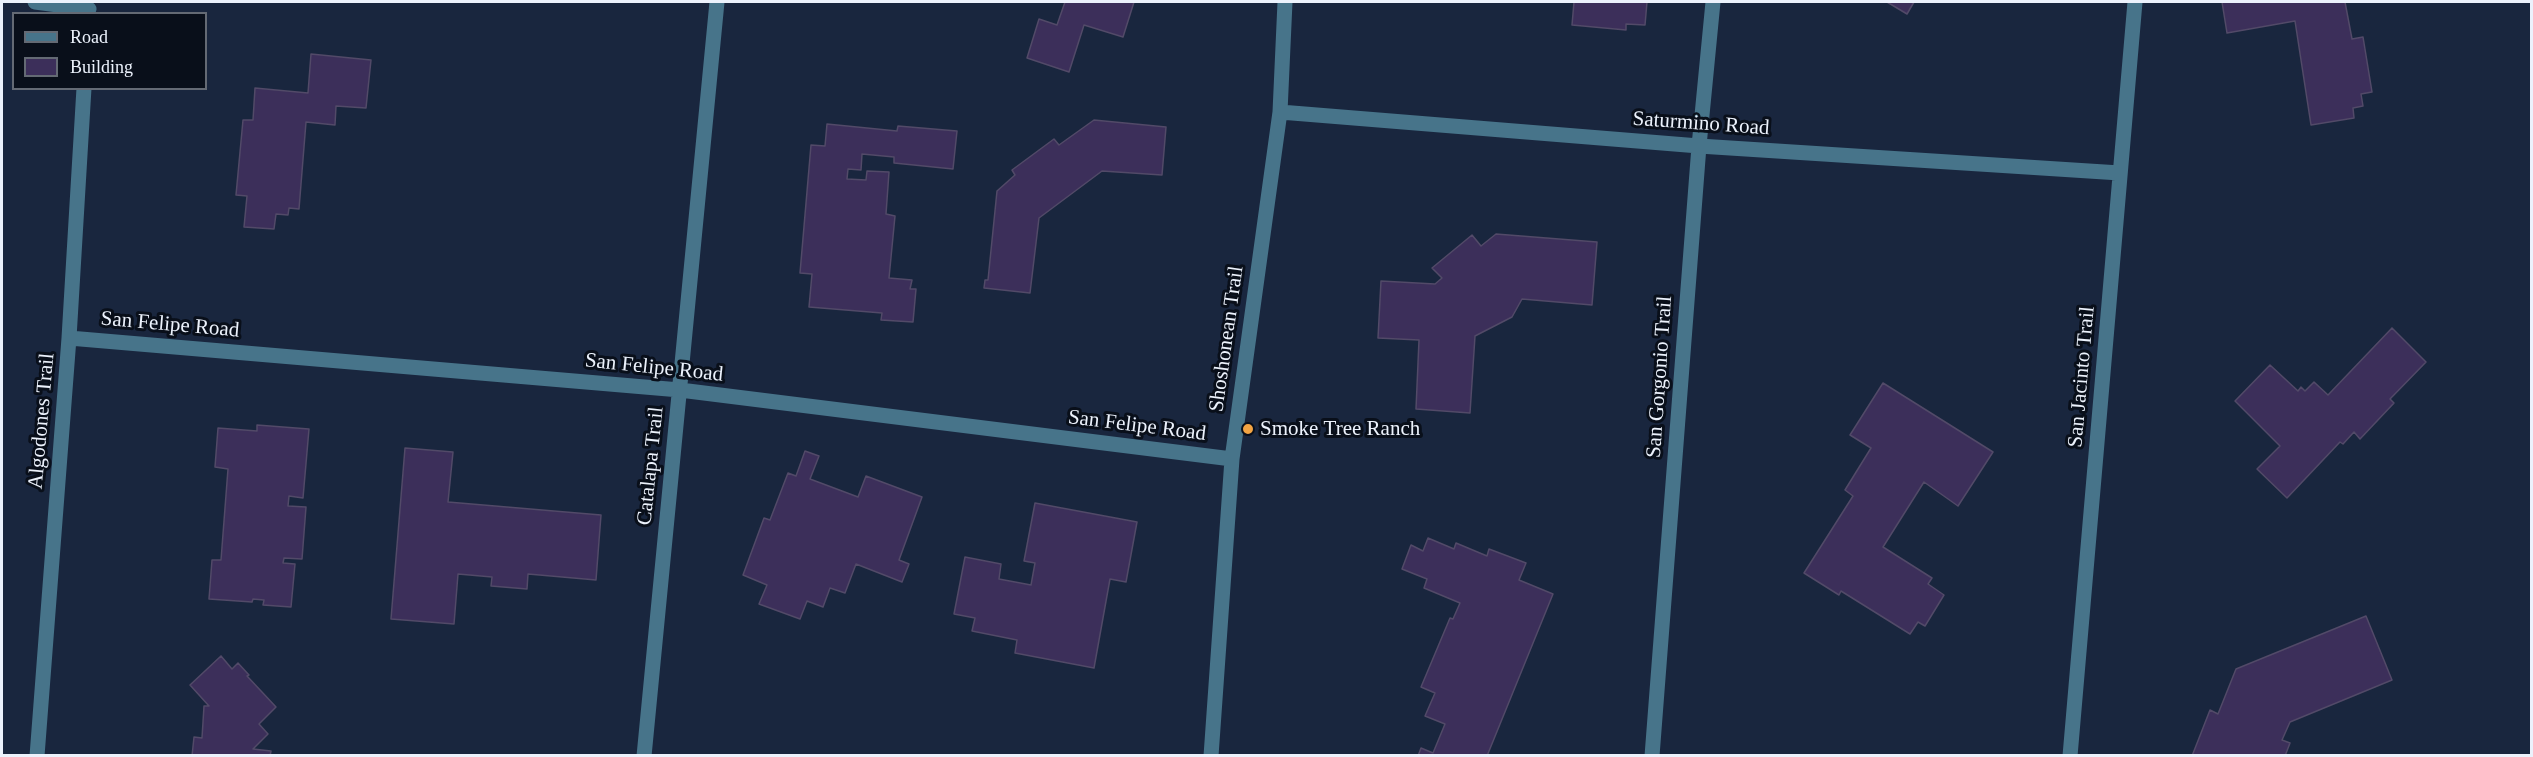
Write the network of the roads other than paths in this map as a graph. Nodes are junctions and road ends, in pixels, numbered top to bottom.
1 (35, 2) edge
2 (717, 2) edge
3 (1285, 2) edge
4 (1713, 2) edge
5 (2136, 2) edge
6 (89, 8) edge
7 (84, 90) edge
8 (1280, 112) junction
9 (1699, 146) junction
10 (2120, 173) junction
11 (69, 338) junction
12 (680, 390) junction
13 (1232, 459) junction
14 (37, 756) edge
15 (644, 756) edge
16 (1211, 756) edge
17 (1652, 756) edge
18 (2070, 756) edge

1 - 6 street
2 - 12 street, Catalapa Trail
3 - 8 street, Shoshonean Trail
4 - 9 street, San Gorgonio Trail
5 - 10 street, San Jacinto Trail
7 - 11 street, Algodones Trail
8 - 9 street, Saturmino Road
8 - 13 street, Shoshonean Trail
9 - 10 street, Saturmino Road
9 - 17 street, San Gorgonio Trail
10 - 18 street, San Jacinto Trail
11 - 12 street, San Felipe Road
11 - 14 street, Algodones Trail
12 - 13 street, San Felipe Road
12 - 15 street, Catalapa Trail
13 - 16 street, Shoshonean Trail

